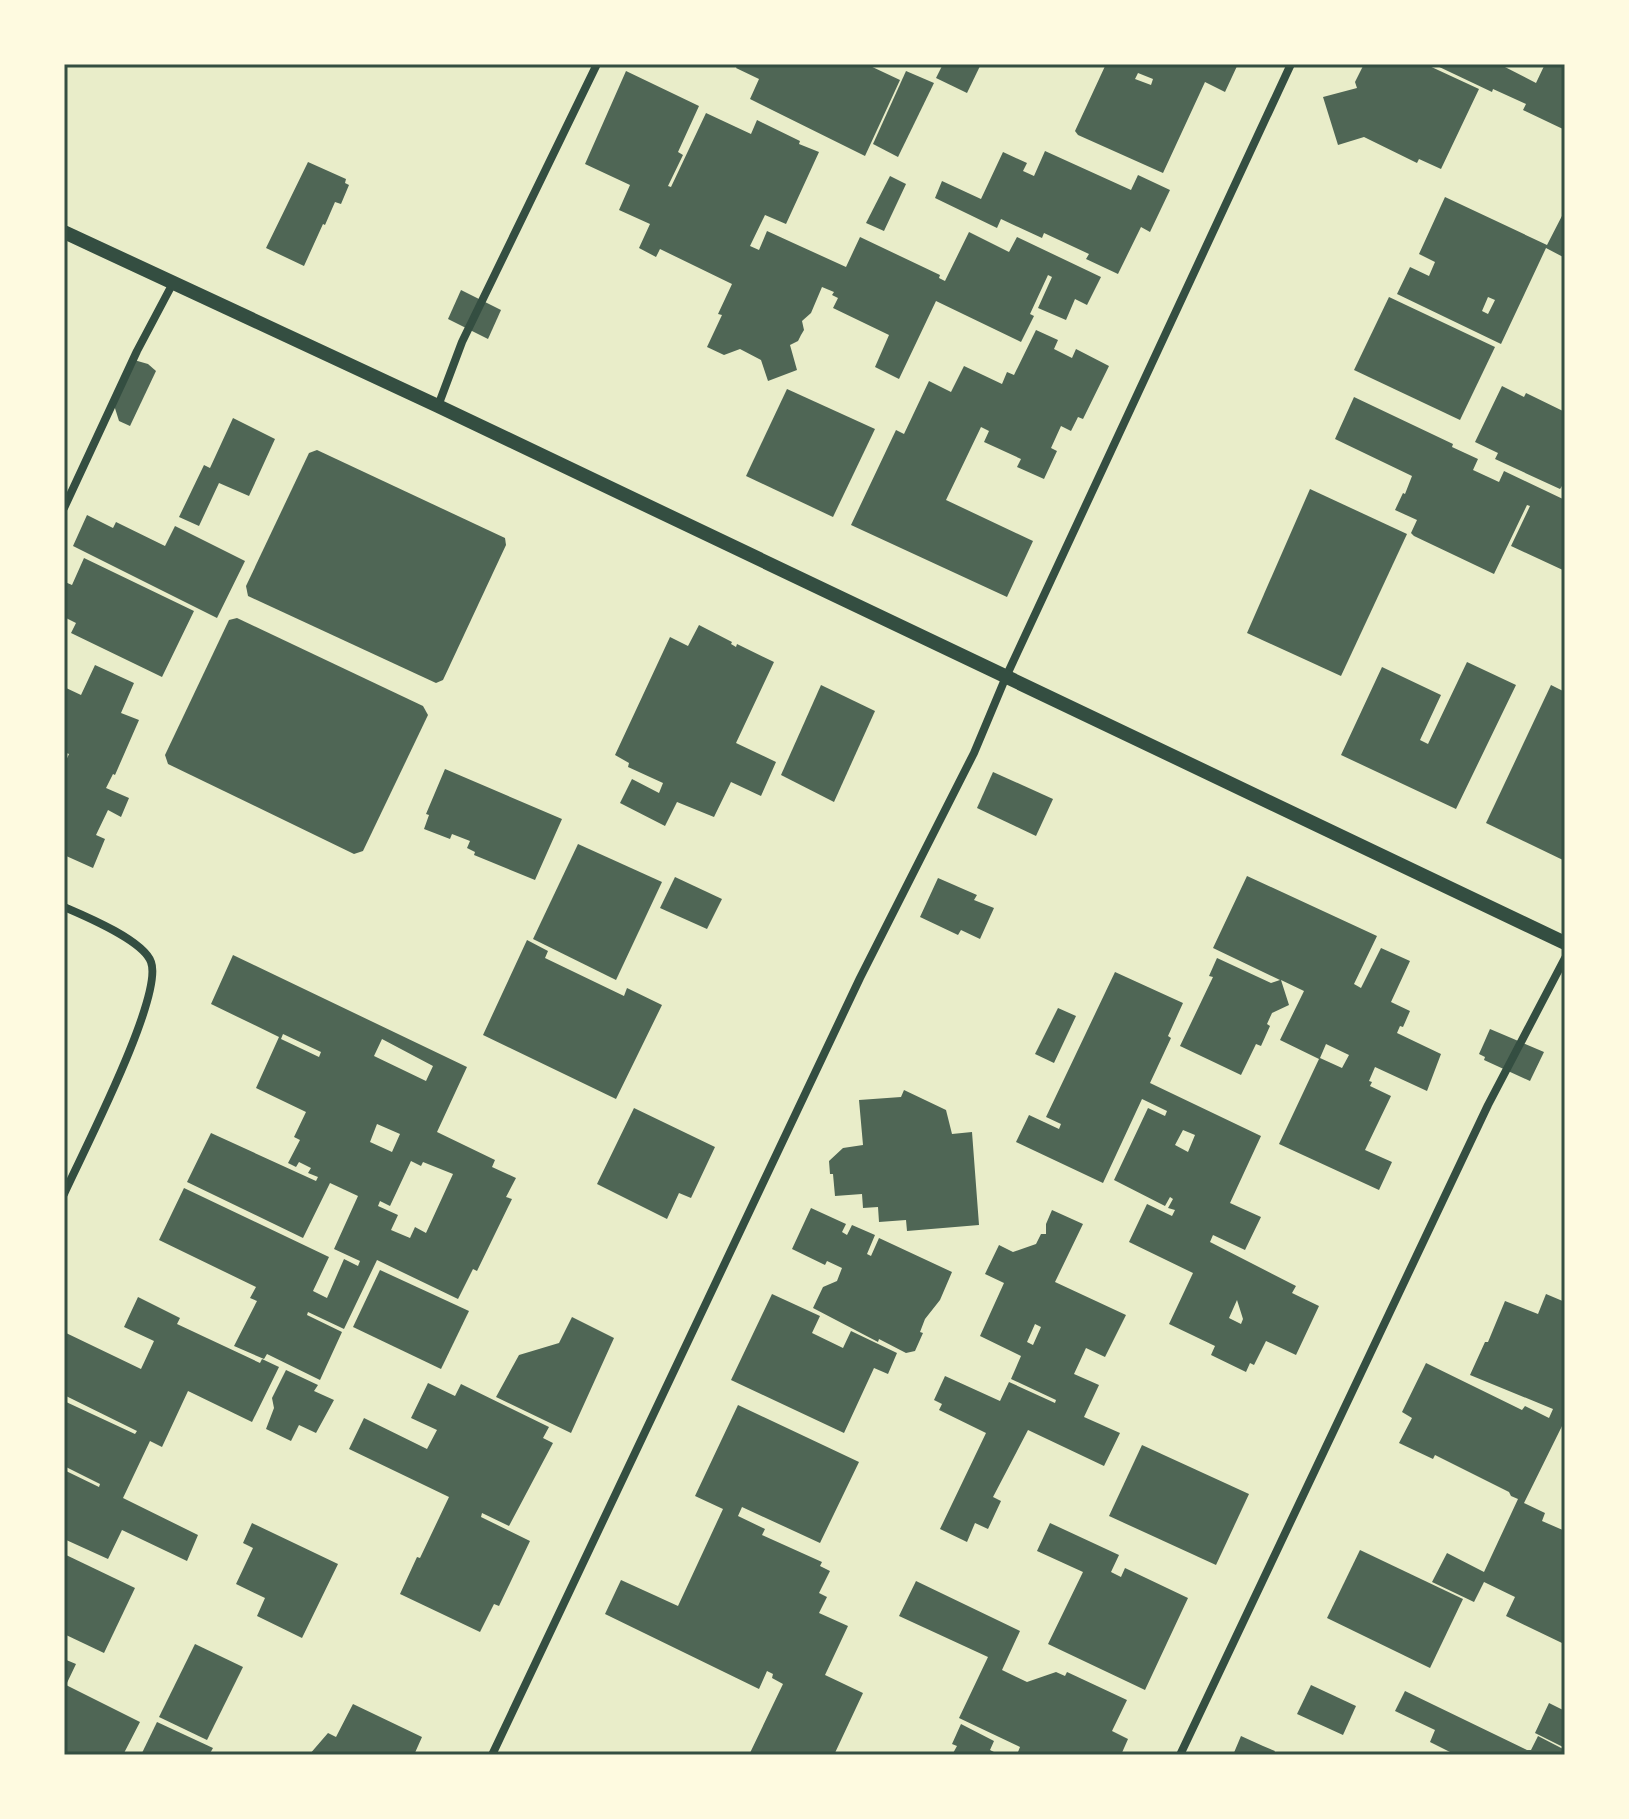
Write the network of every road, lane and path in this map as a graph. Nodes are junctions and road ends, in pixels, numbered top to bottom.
1 (597, 64) edge
2 (1291, 64) edge
3 (64, 232) edge
4 (173, 283) junction
5 (438, 406) junction
6 (64, 508) edge
7 (1005, 679) junction
8 (64, 907) edge
9 (1565, 943) edge
10 (1565, 958) edge
11 (64, 1194) edge
12 (492, 1755) edge
13 (1180, 1755) edge

1 - 5 street
2 - 7 street
3 - 4 street
4 - 5 street
4 - 6 street
5 - 7 street
7 - 9 street
7 - 12 street
8 - 11 street
10 - 13 street

